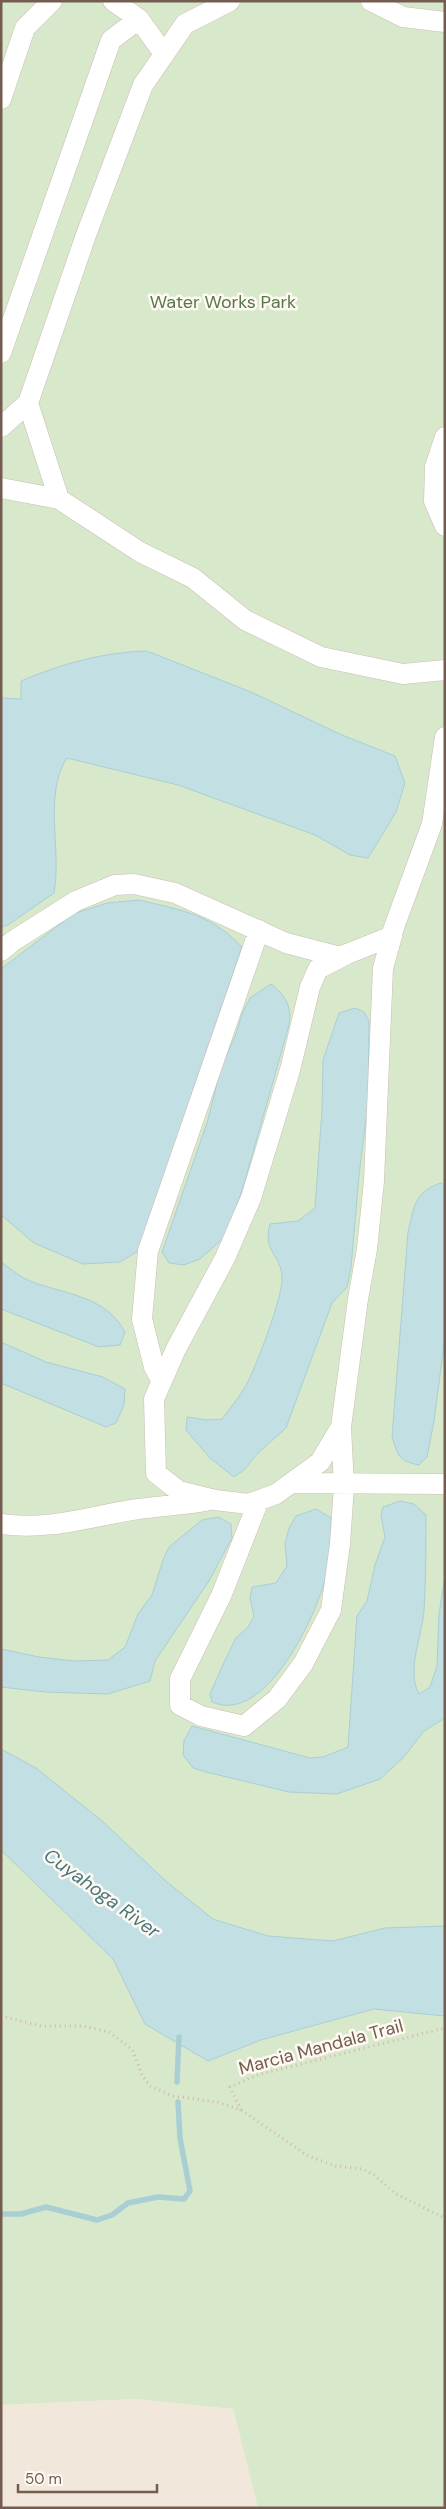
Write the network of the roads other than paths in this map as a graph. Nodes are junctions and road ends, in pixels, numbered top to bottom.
1 (113, 1) edge
2 (230, 1) edge
3 (370, 1) edge
4 (43, 4) edge
5 (139, 19) junction
6 (445, 22) edge
7 (164, 54) junction
8 (1, 99) edge
9 (1, 353) edge
10 (28, 403) junction
11 (1, 427) edge
12 (445, 437) edge
13 (1, 488) edge
14 (59, 499) junction
15 (445, 526) edge
16 (445, 670) edge
17 (445, 737) edge
18 (259, 930) junction
19 (392, 936) junction
20 (1, 951) edge
21 (340, 957) junction
22 (162, 1381) junction
23 (341, 1427) junction
24 (294, 1483) junction
25 (344, 1483) junction
26 (445, 1484) edge
27 (216, 1500) junction
28 (259, 1500) junction
29 (5, 1527) edge

1 - 5 lane
2 - 7 lane
3 - 6 lane
4 - 8 lane
5 - 7 lane
5 - 9 lane
7 - 10 lane
10 - 11 lane
10 - 14 lane
12 - 15 lane
13 - 14 lane
14 - 16 lane
17 - 19 lane
18 - 20 lane
18 - 21 lane
18 - 22 lane
19 - 21 lane
19 - 23 lane
21 - 22 lane
22 - 27 lane
23 - 24 lane
23 - 25 lane
24 - 25 lane
24 - 28 lane
25 - 26 lane
25 - 28 lane
27 - 28 lane
27 - 29 lane

